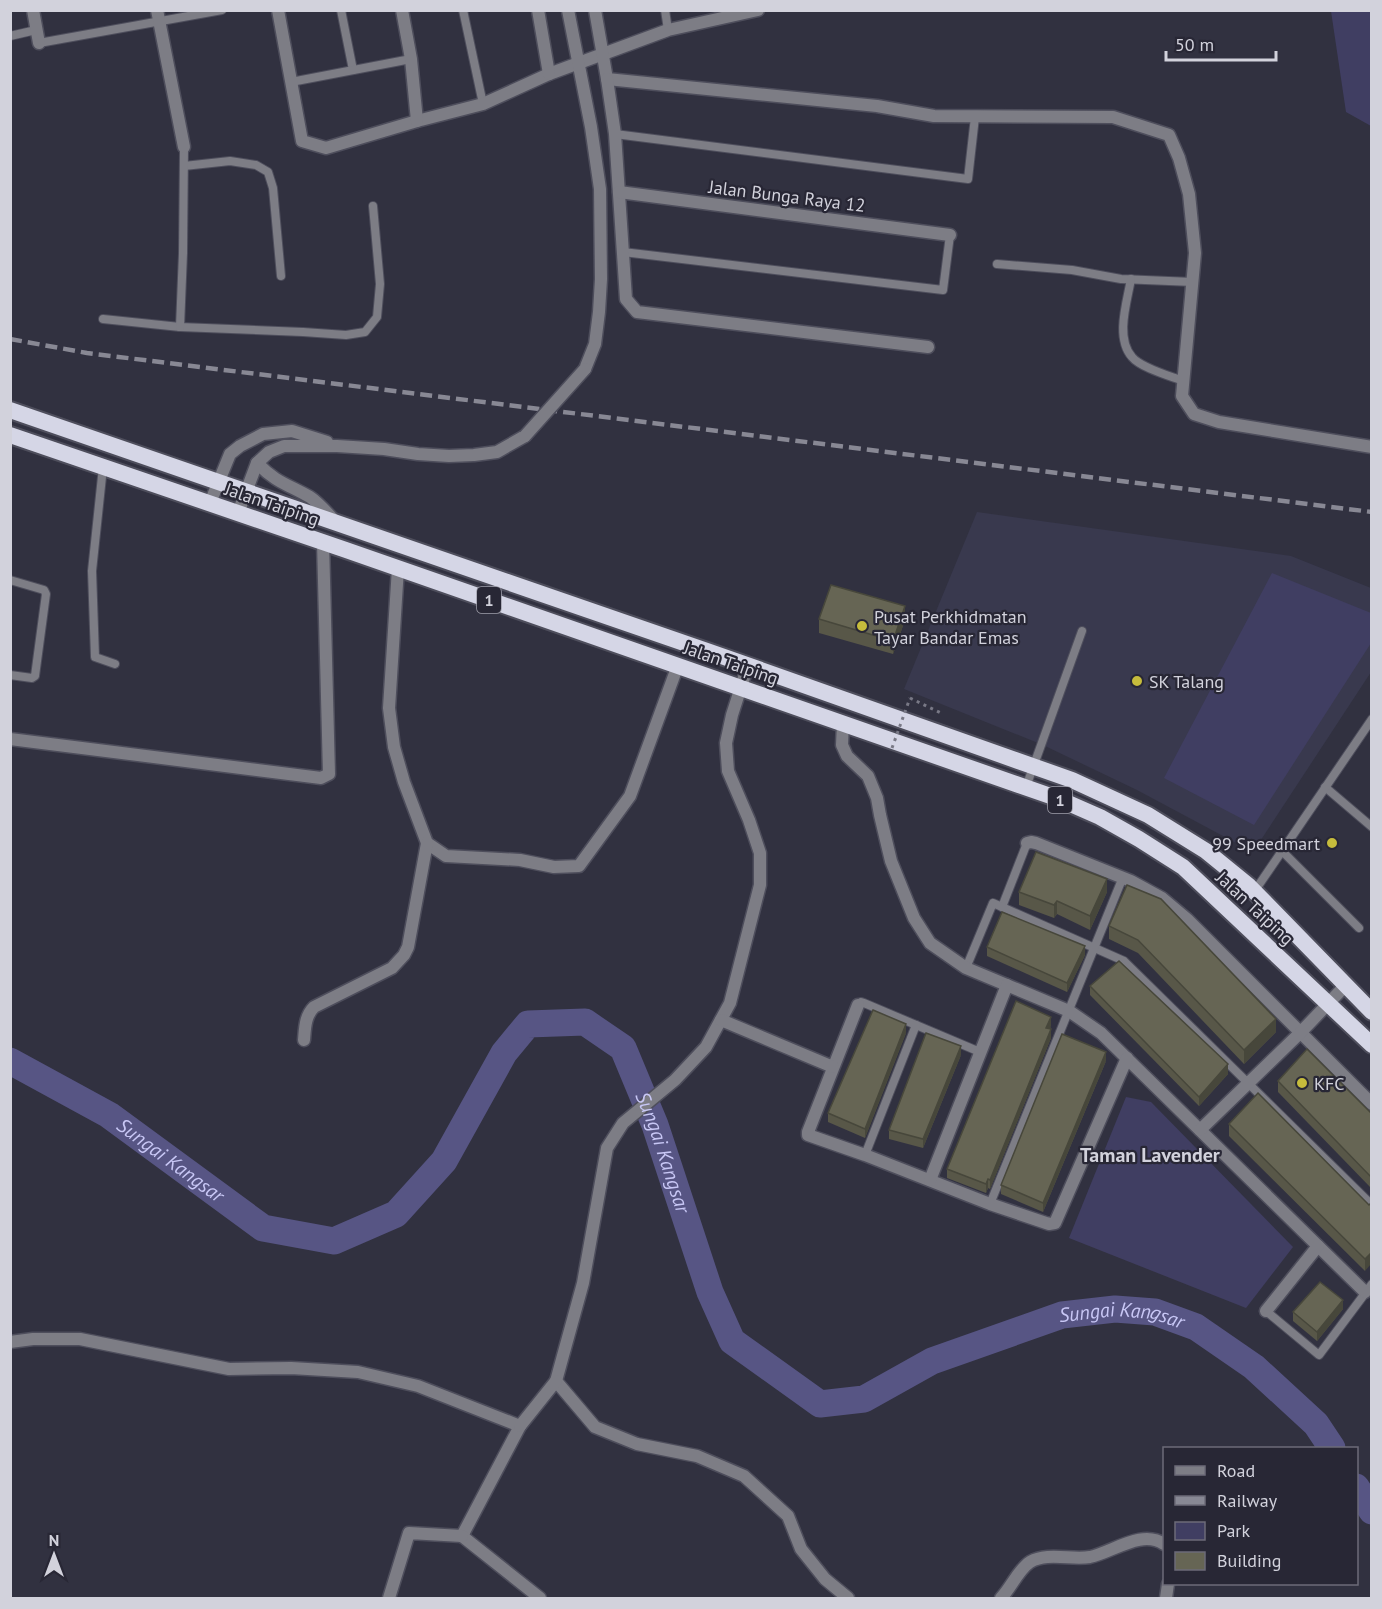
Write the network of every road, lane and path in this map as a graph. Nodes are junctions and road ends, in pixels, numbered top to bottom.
1 (33, 10) edge
2 (222, 10) edge
3 (278, 10) edge
4 (341, 10) edge
5 (402, 10) edge
6 (463, 10) edge
7 (538, 10) edge
8 (568, 10) edge
9 (595, 10) edge
10 (664, 10) edge
11 (758, 10) edge
12 (731, 13) edge
13 (159, 17) edge
14 (36, 30) junction
15 (668, 30) junction
16 (10, 36) edge
17 (39, 44) joint
18 (603, 53) junction
19 (411, 59) junction
20 (578, 64) junction
21 (353, 70) junction
22 (549, 74) junction
23 (607, 79) junction
24 (291, 82) junction
25 (483, 104) junction
26 (975, 117) junction
27 (417, 121) junction
28 (615, 134) junction
29 (184, 147) joint
30 (184, 166) junction
31 (620, 192) junction
32 (373, 206) dead end
33 (950, 235) joint
34 (623, 252) junction
35 (997, 264) dead end
36 (281, 276) dead end
37 (1131, 279) junction
38 (1193, 282) junction
39 (103, 319) dead end
40 (180, 327) junction
41 (928, 347) dead end
42 (1183, 381) junction
43 (10, 410) edge
44 (10, 435) edge
45 (337, 446) junction
46 (1371, 447) edge
47 (257, 464) junction
48 (103, 467) junction
49 (219, 482) junction
50 (247, 492) junction
51 (210, 503) junction
52 (238, 513) junction
53 (337, 522) junction
54 (323, 542) junction
55 (398, 568) junction
56 (10, 580) edge
57 (1082, 631) dead end
58 (115, 664) dead end
59 (678, 665) junction
60 (748, 665) junction
61 (10, 675) edge
62 (741, 687) junction
63 (941, 713) dead end
64 (1371, 719) edge
65 (843, 723) junction
66 (10, 739) edge
67 (892, 748) dead end
68 (1035, 767) junction
69 (1026, 787) junction
70 (1325, 787) junction
71 (1371, 827) edge
72 (427, 843) junction
73 (1027, 843) joint
74 (1282, 851) junction
75 (1123, 877) junction
76 (1254, 892) junction
77 (1002, 907) junction
78 (1359, 928) dead end
79 (1095, 948) junction
80 (966, 968) junction
81 (1007, 985) junction
82 (1345, 986) junction
83 (1328, 1004) junction
84 (858, 1005) joint
85 (1069, 1011) junction
86 (1371, 1012) edge
87 (721, 1020) junction
88 (916, 1025) junction
89 (1300, 1033) junction
90 (304, 1040) dead end
91 (1371, 1045) edge
92 (980, 1052) junction
93 (1127, 1059) junction
94 (833, 1067) junction
95 (1249, 1083) junction
96 (1371, 1104) edge
97 (1200, 1130) junction
98 (865, 1155) junction
99 (930, 1180) junction
100 (990, 1204) junction
101 (1371, 1204) edge
102 (1318, 1246) junction
103 (1368, 1288) edge
104 (1266, 1311) joint
105 (10, 1342) edge
106 (556, 1381) junction
107 (520, 1426) junction
108 (462, 1536) junction
109 (1163, 1543) edge
110 (389, 1599) edge
111 (540, 1599) edge
112 (848, 1599) edge
113 (1001, 1599) edge

1 - 14 street
2 - 13 lane
3 - 24 street
4 - 21 lane
5 - 19 street
6 - 25 lane
7 - 22 street
8 - 20 street
9 - 18 street
10 - 15 lane
11 - 12 street
12 - 15 street
13 - 17 lane
13 - 29 street
14 - 16 lane
14 - 17 street
15 - 18 street
18 - 20 street
18 - 23 street
19 - 21 lane
19 - 27 street
20 - 22 street
20 - 45 street, bridge
21 - 24 lane
22 - 25 street
23 - 26 street
23 - 28 street
24 - 27 street
25 - 27 street
26 - 28 lane
26 - 38 street
28 - 31 street
29 - 30 lane
30 - 36 lane
30 - 40 lane
31 - 33 street, Jalan Bunga Raya 12
31 - 34 street
32 - 40 lane
33 - 34 lane
34 - 41 street
35 - 37 lane
37 - 38 lane
37 - 42 lane
38 - 42 street
39 - 40 lane
42 - 46 street
43 - 49 highway, Jalan Taiping / 1
44 - 48 highway, Jalan Taiping / 1
45 - 47 street
45 - 49 street
47 - 50 street
47 - 53 street
48 - 51 highway, Jalan Taiping / 1
48 - 58 lane
49 - 50 highway, Jalan Taiping / 1
49 - 51 street
50 - 52 street
50 - 53 highway, Jalan Taiping / 1
51 - 52 highway, Jalan Taiping / 1
52 - 54 highway, Jalan Taiping / 1
53 - 60 highway, Jalan Taiping / 1
54 - 55 highway, Jalan Taiping / 1
54 - 66 street
55 - 59 highway, Jalan Taiping / 1
55 - 72 street
56 - 61 lane
57 - 68 lane
59 - 62 highway, Jalan Taiping / 1
59 - 72 street
60 - 62 street
60 - 68 highway, Jalan Taiping / 1
62 - 65 highway, Jalan Taiping / 1
62 - 87 street
63 - 67 path, bridge
64 - 70 lane
65 - 69 highway, Jalan Taiping / 1
65 - 80 street
68 - 69 lane
68 - 76 highway, Jalan Taiping / 1
69 - 83 highway, Jalan Taiping / 1
70 - 71 lane
70 - 74 lane
72 - 90 street
73 - 75 street
73 - 77 lane
74 - 76 lane
74 - 78 lane
75 - 79 lane
75 - 89 street
76 - 82 highway, Jalan Taiping / 1
77 - 79 lane
77 - 80 lane
79 - 85 lane
79 - 95 lane
80 - 81 street
81 - 85 street
81 - 92 street
82 - 83 street
82 - 86 highway, Jalan Taiping / 1
83 - 89 street
83 - 91 highway, Jalan Taiping / 1
84 - 88 lane
84 - 94 street
85 - 93 street
85 - 100 lane
87 - 94 street
87 - 106 street
88 - 92 lane
88 - 98 lane
89 - 95 street
89 - 96 street
92 - 99 street
93 - 97 street
93 - 100 street
94 - 98 street
95 - 97 street
95 - 101 lane
97 - 102 street
98 - 99 street
99 - 100 street
102 - 103 street
102 - 104 street
103 - 104 lane
105 - 107 street
106 - 107 street
106 - 112 street
107 - 108 street
108 - 110 street
108 - 111 street
109 - 113 street

